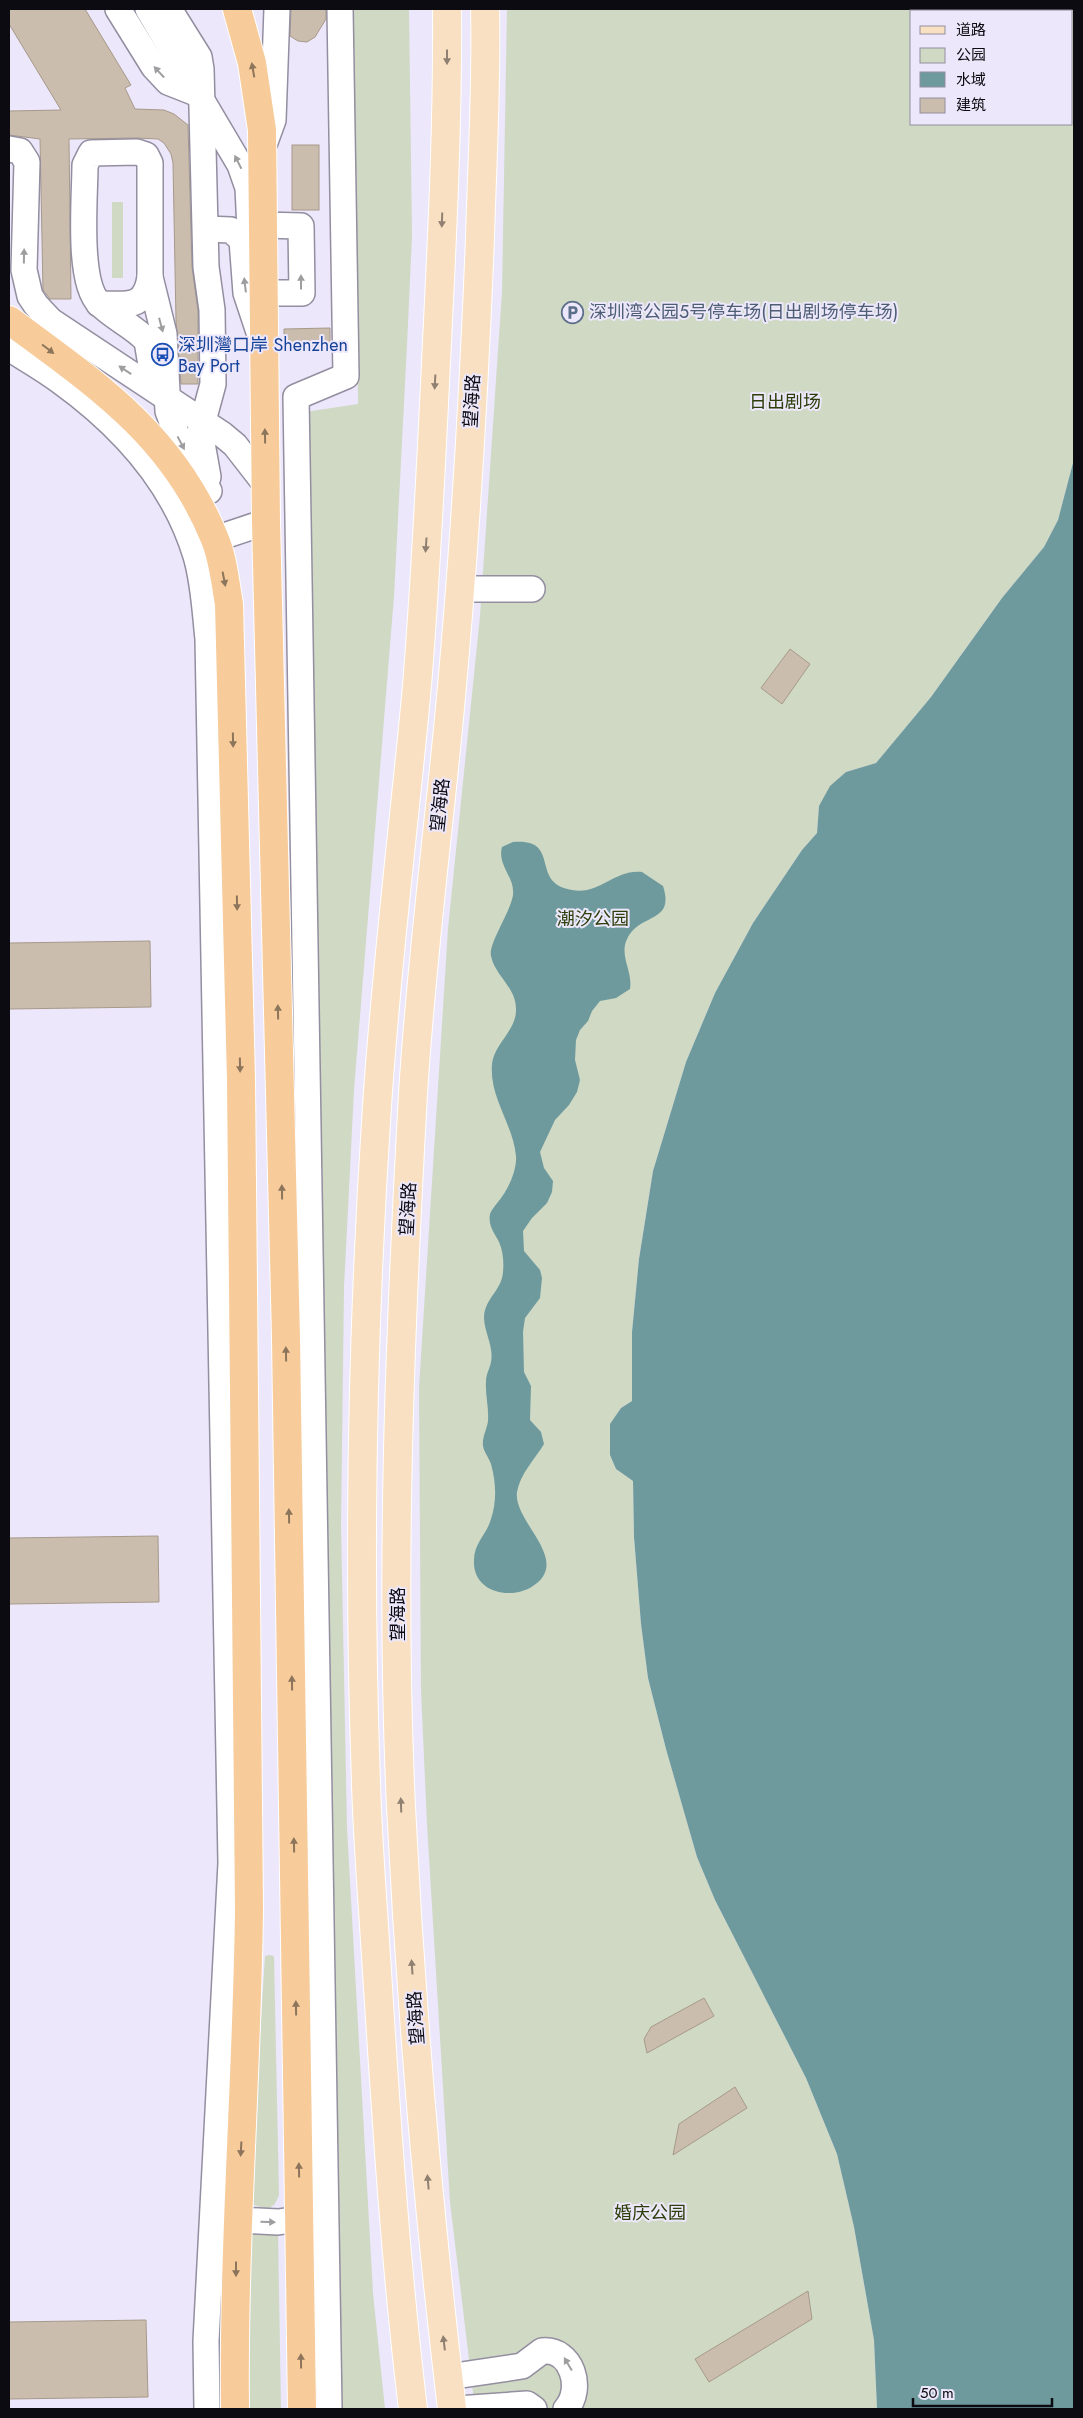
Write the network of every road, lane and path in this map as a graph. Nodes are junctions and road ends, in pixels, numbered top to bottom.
1 (118, 9) edge
2 (148, 9) edge
3 (169, 9) edge
4 (237, 9) edge
5 (277, 9) edge
6 (340, 9) edge
7 (447, 9) edge
8 (486, 9) edge
9 (201, 95) junction
10 (9, 149) edge
11 (262, 152) junction
12 (263, 225) junction
13 (206, 230) junction
14 (263, 258) junction
15 (150, 277) junction
16 (264, 292) junction
17 (99, 304) junction
18 (9, 320) edge
19 (9, 348) edge
20 (264, 348) junction
21 (166, 397) junction
22 (202, 423) junction
23 (266, 485) junction
24 (210, 515) junction
25 (266, 522) junction
26 (460, 589) junction
27 (532, 589) dead end
28 (231, 2100) junction
29 (299, 2219) junction
30 (237, 2220) junction
31 (448, 2377) junction
32 (206, 2409) edge
33 (235, 2409) edge
34 (302, 2409) edge
35 (328, 2409) edge
36 (413, 2409) edge
37 (452, 2409) edge
38 (457, 2409) edge
39 (534, 2409) edge
40 (566, 2409) edge

9 -> 1 lane
2 - 9 lane
3 - 9 lane
11 -> 4 highway
5 - 11 lane
6 - 35 lane
7 -> 36 main road, 望海路
8 - 26 main road, 望海路
9 - 13 lane
14 -> 9 lane
21 -> 10 lane
11 - 12 highway
12 - 14 highway
16 -> 12 lane
20 -> 13 lane
13 - 22 lane
14 - 16 highway
15 - 17 lane
15 - 17 lane
15 -> 21 lane
16 - 20 highway
17 - 21 lane
18 -> 24 highway
19 - 28 lane
23 -> 20 highway
21 - 22 lane
21 -> 24 lane
22 - 23 lane
22 - 24 lane
23 - 25 highway
24 - 25 lane
24 -> 28 highway
29 -> 25 highway
26 - 27 lane
31 -> 26 main road, 望海路
28 -> 30 highway
28 - 32 lane
30 -> 29 lane
34 -> 29 highway
30 -> 33 highway
31 - 37 main road, 望海路
40 -> 31 lane
38 - 39 lane

